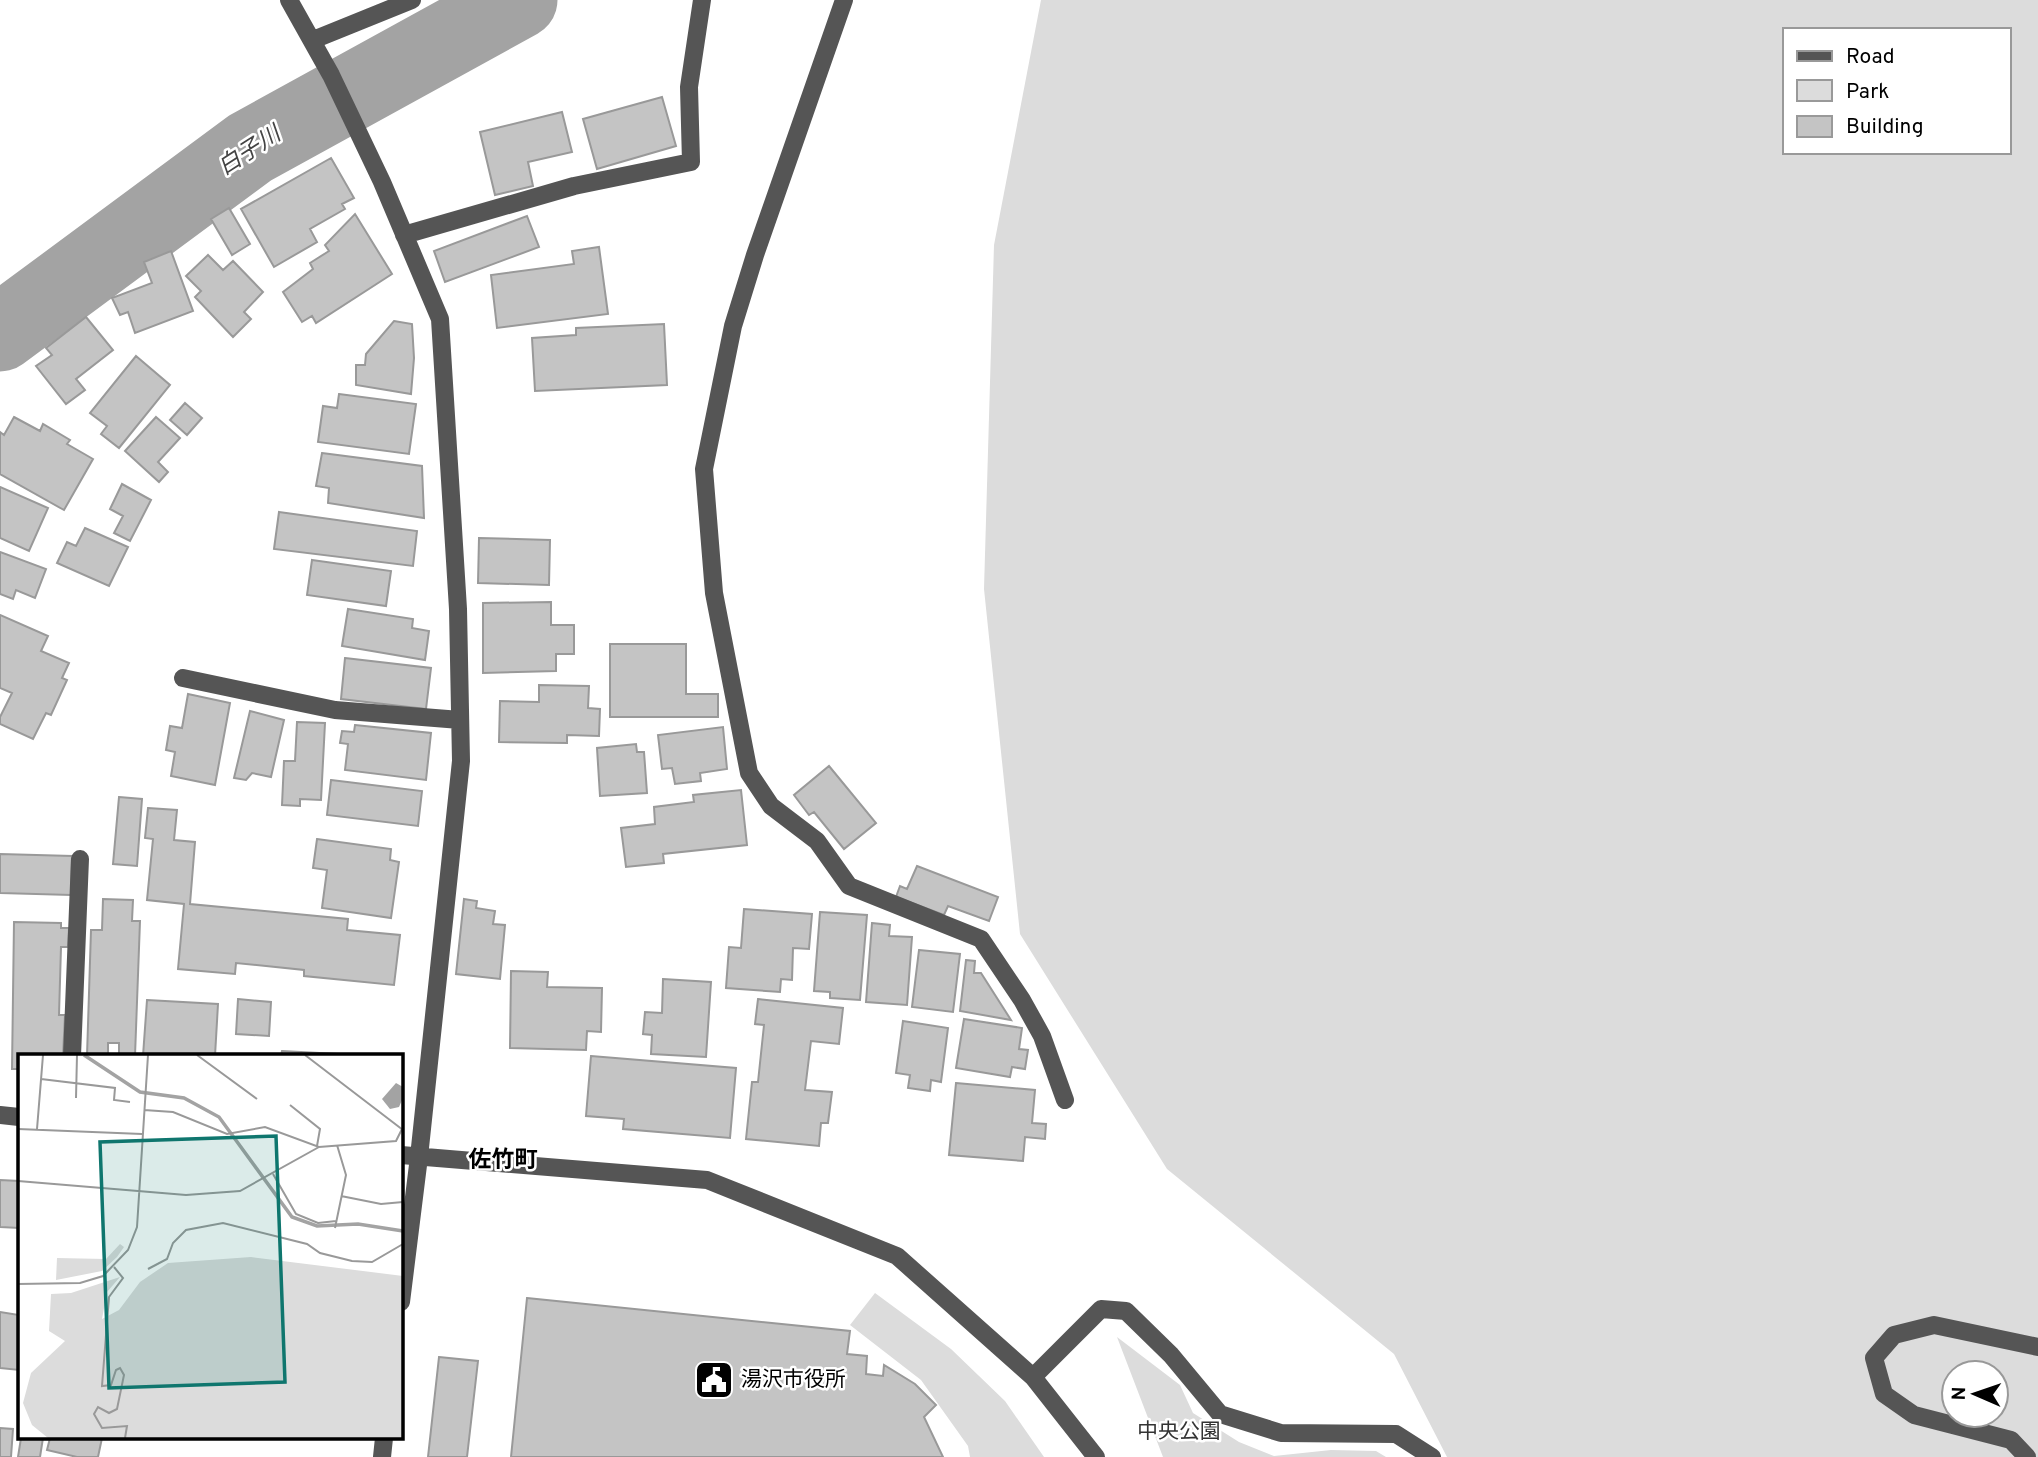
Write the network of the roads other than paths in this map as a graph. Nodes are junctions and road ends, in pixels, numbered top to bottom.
1 (289, 0) edge
2 (412, 0) edge
3 (702, 0) edge
4 (844, 0) edge
5 (313, 40) junction
6 (404, 235) junction
7 (183, 678) dead end
8 (460, 720) junction
9 (80, 859) dead end
10 (72, 1054) edge
11 (1065, 1100) dead end
12 (0, 1115) edge
13 (18, 1117) edge
14 (410, 1156) edge
15 (402, 1286) edge
16 (2038, 1347) edge
17 (1033, 1377) junction
18 (1096, 1457) edge
19 (1433, 1457) edge
20 (2027, 1457) edge

1 - 5 street
2 - 5 street
3 - 6 street
4 - 11 street
5 - 6 street
6 - 8 street
7 - 8 street
8 - 14 street
9 - 10 street
12 - 13 street
14 - 15 street
14 - 17 street
16 - 20 street
17 - 18 street
17 - 19 street

